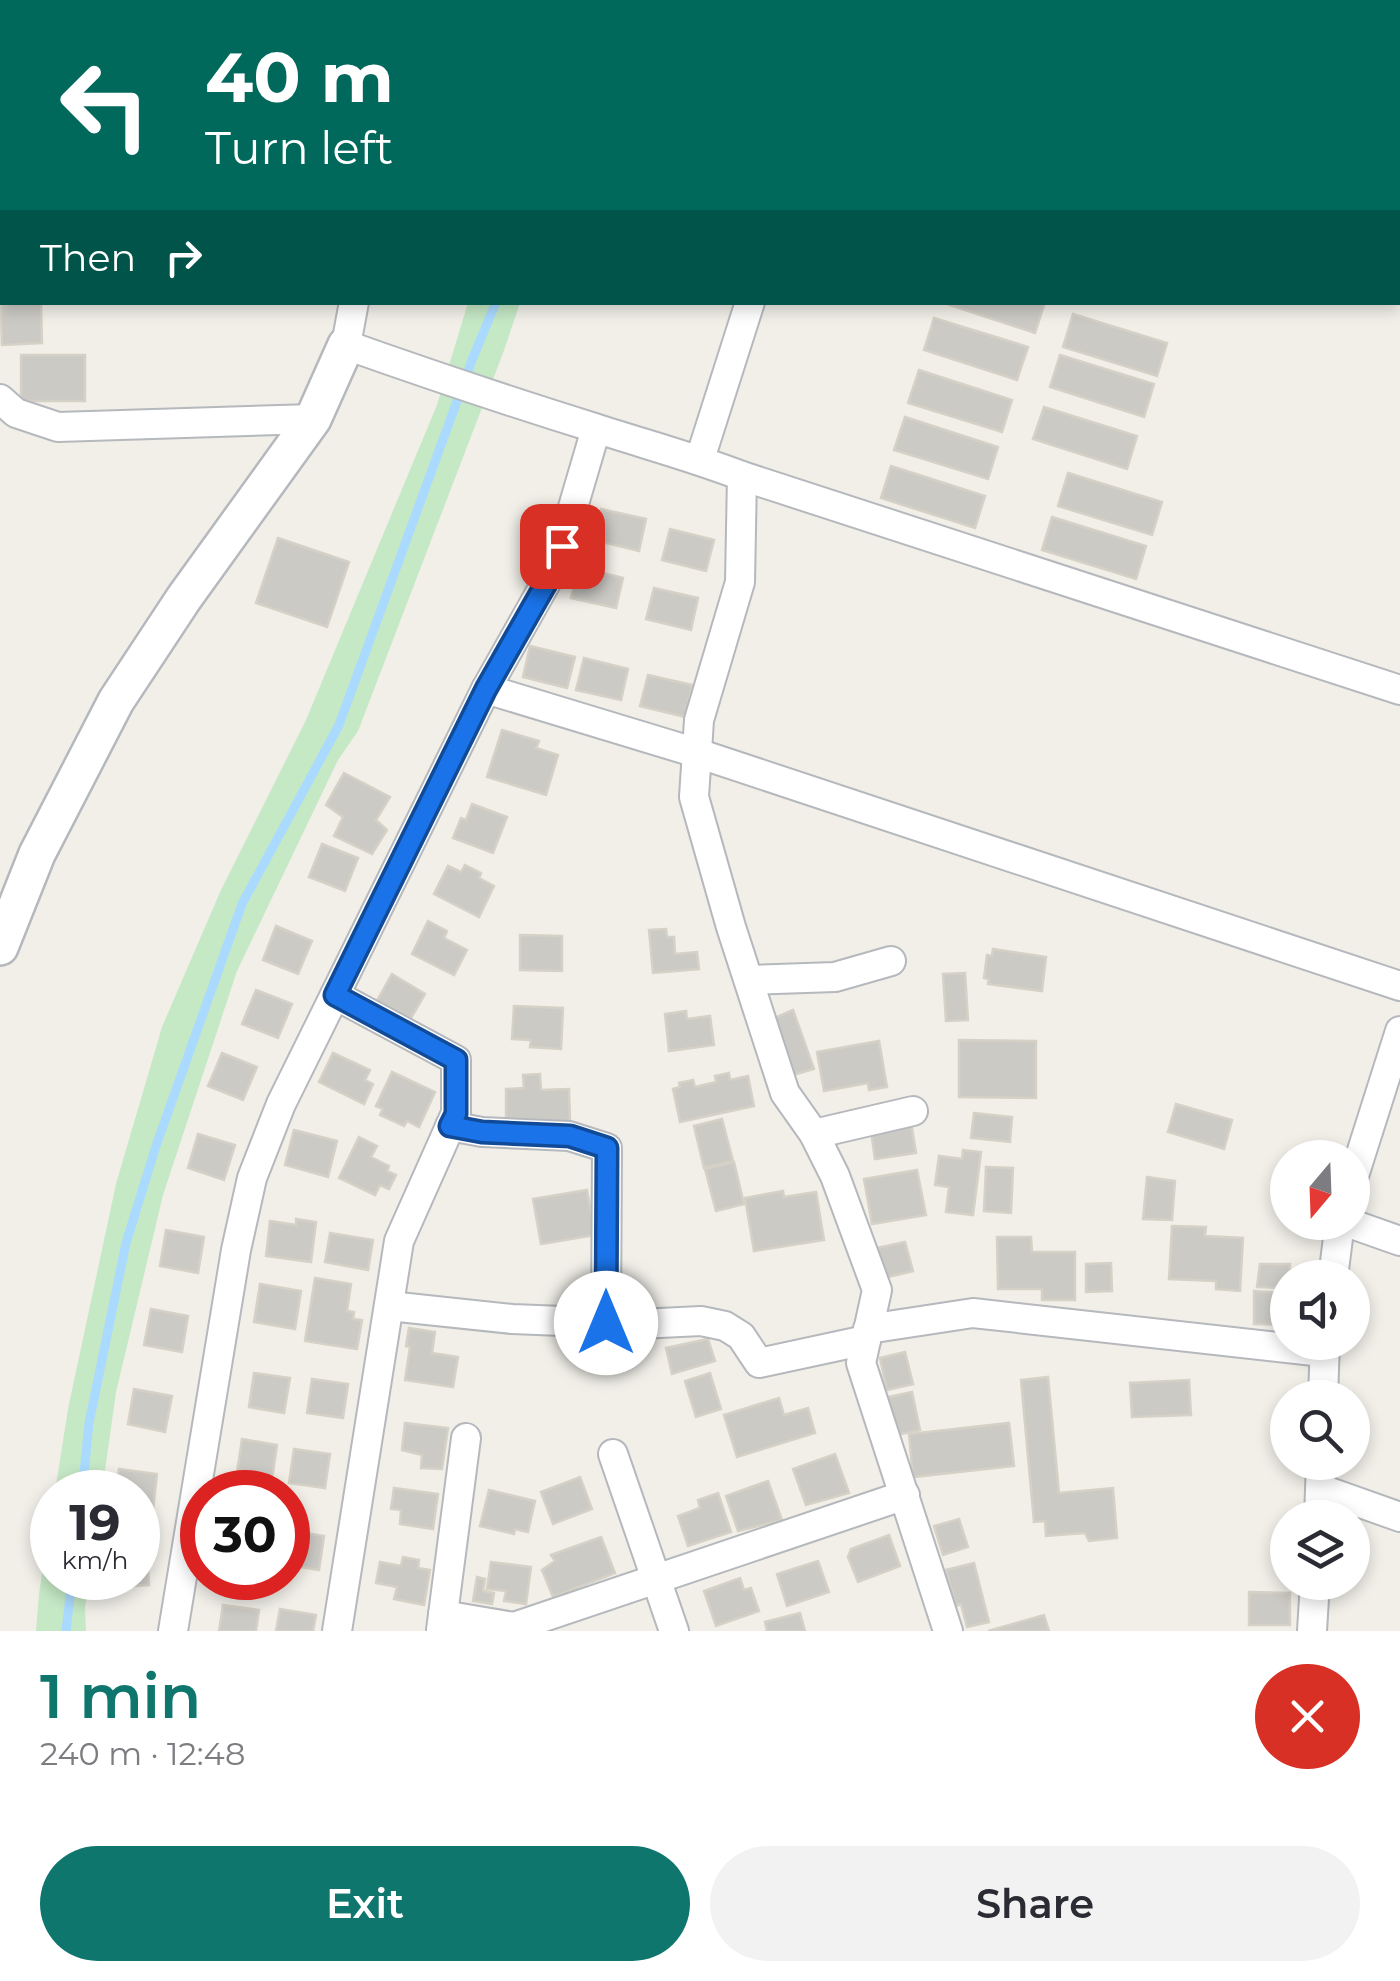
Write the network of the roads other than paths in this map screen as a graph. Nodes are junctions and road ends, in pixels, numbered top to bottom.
1 (353, 305) edge
2 (749, 305) edge
3 (346, 345) junction
4 (0, 399) edge
5 (313, 419) junction
6 (596, 429) junction
7 (700, 459) junction
8 (742, 476) junction
9 (486, 689) junction
10 (1400, 690) edge
11 (697, 752) junction
12 (2, 939) edge
13 (891, 962) dead end
14 (748, 980) junction
15 (1400, 986) edge
16 (335, 995) junction
17 (1400, 1031) edge
18 (912, 1112) dead end
19 (450, 1126) junction
20 (814, 1134) junction
21 (1365, 1140) edge
22 (1370, 1231) edge
23 (1400, 1241) edge
24 (389, 1306) junction
25 (606, 1323) junction
26 (867, 1335) junction
27 (1270, 1342) edge
28 (466, 1438) dead end
29 (613, 1454) dead end
30 (1329, 1480) edge
31 (905, 1495) junction
32 (1400, 1517) edge
33 (655, 1580) junction
34 (1314, 1600) edge
35 (442, 1623) edge
36 (173, 1631) edge
37 (337, 1631) edge
38 (674, 1631) edge
39 (948, 1631) edge
40 (1312, 1631) edge

1 - 3 street
2 - 7 street
3 - 5 street
3 - 6 street
4 - 5 street
5 - 12 street
6 - 7 street
6 - 9 street
7 - 8 street
8 - 10 street
8 - 11 street
9 - 11 street
9 - 16 street
11 - 14 street
11 - 15 street
13 - 14 street
14 - 20 street
16 - 19 street
16 - 36 street
17 - 21 street
18 - 20 street
19 - 24 street
19 - 25 street
20 - 26 street
22 - 23 street
24 - 25 street
24 - 37 street
25 - 26 street
26 - 27 street
26 - 31 street
28 - 35 street
29 - 33 street
30 - 32 street
31 - 33 street
31 - 39 street
33 - 35 street
33 - 38 street
34 - 40 street

